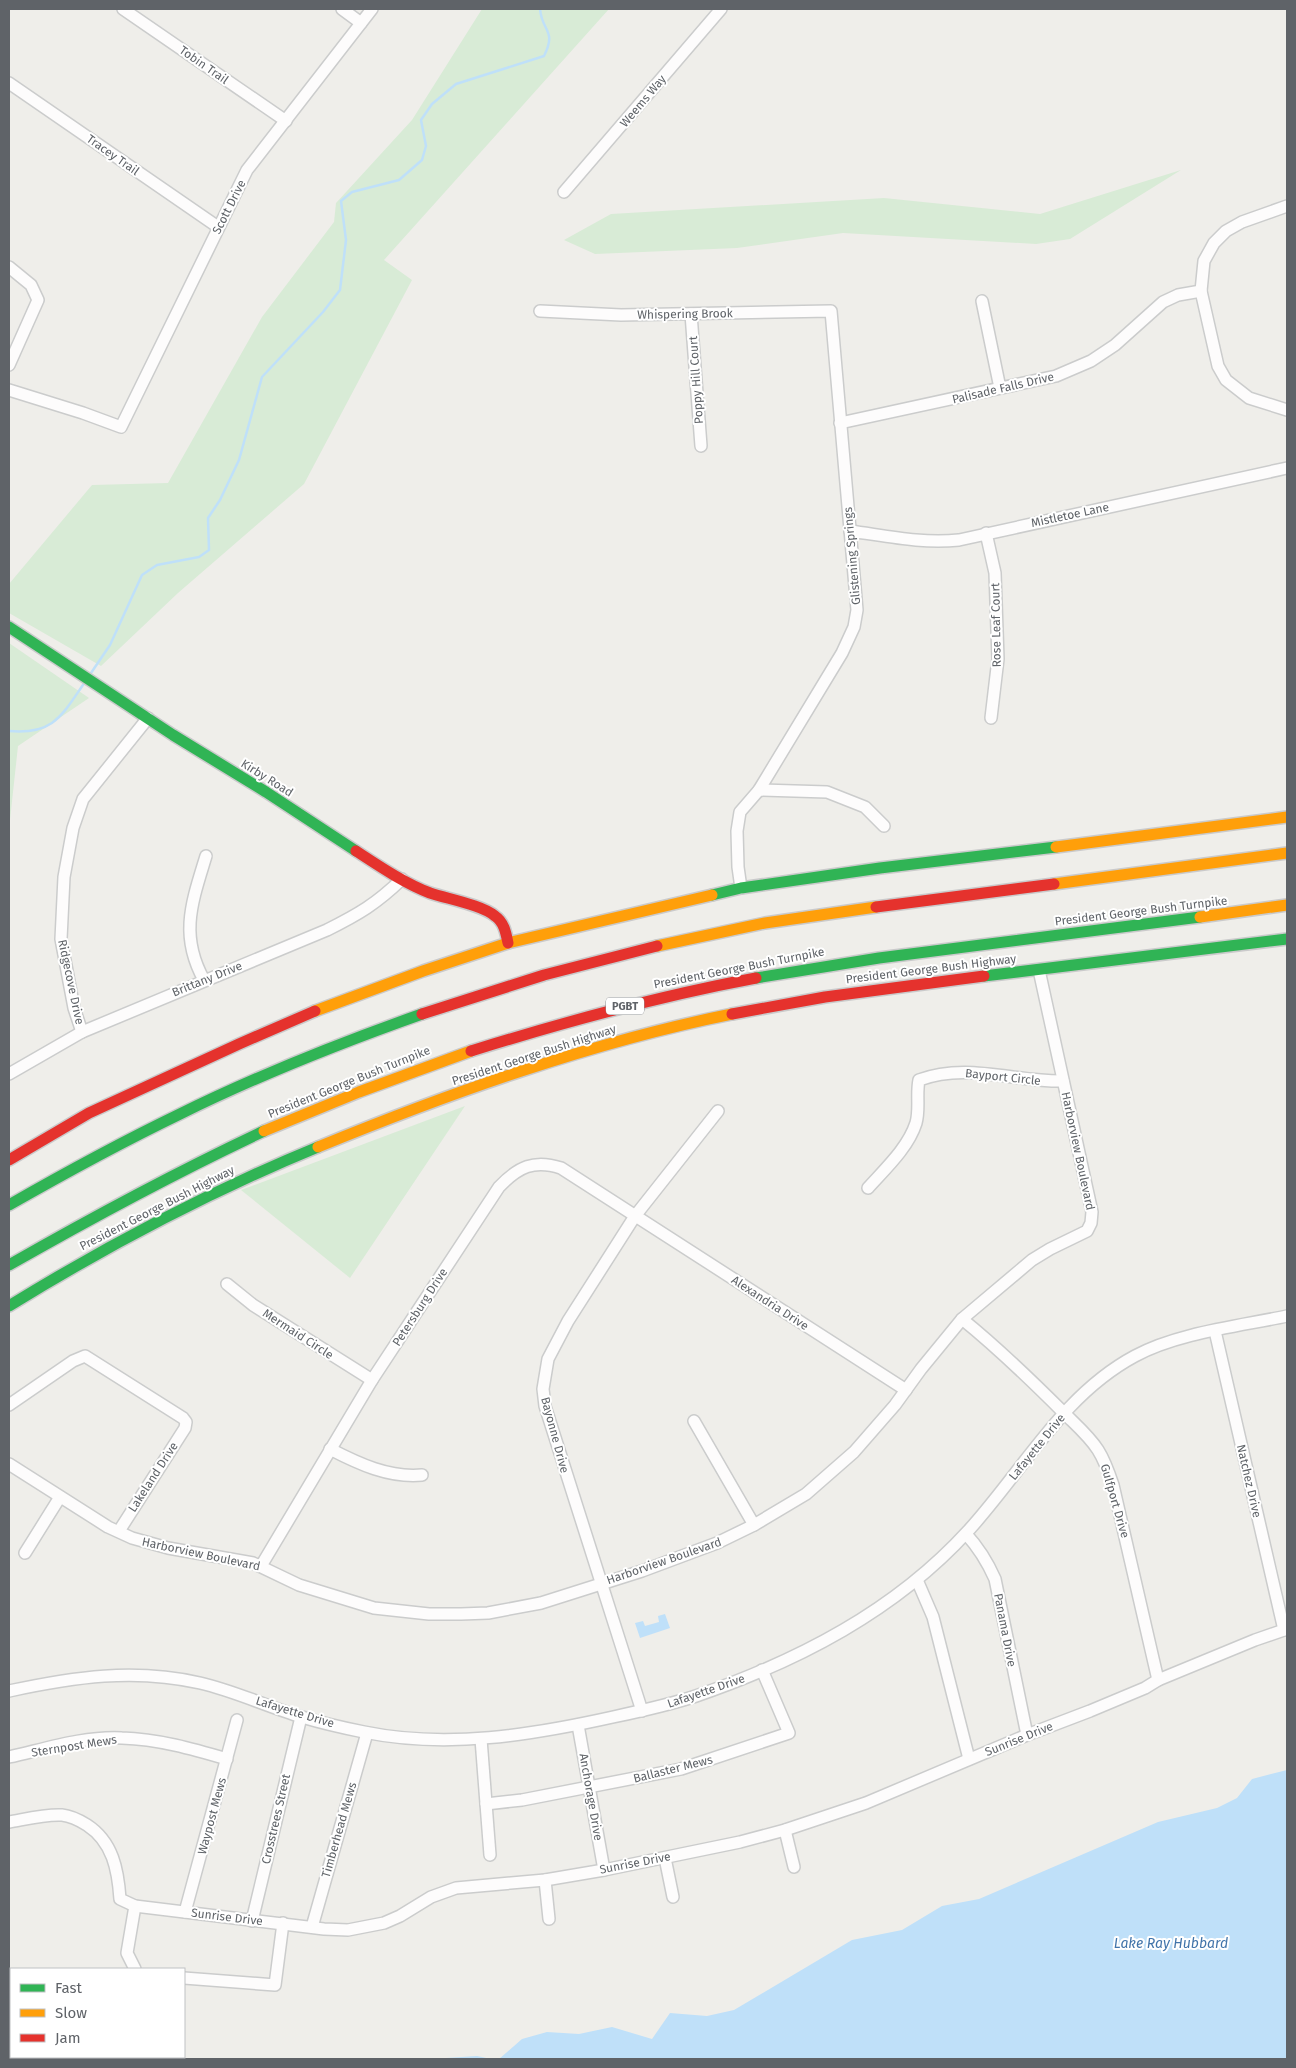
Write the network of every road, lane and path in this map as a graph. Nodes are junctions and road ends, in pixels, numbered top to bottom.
1 (123, 9) edge
2 (342, 9) edge
3 (372, 9) edge
4 (722, 9) edge
5 (361, 24) junction
6 (9, 83) edge
7 (286, 121) junction
8 (564, 192) dead end
9 (1287, 206) edge
10 (218, 227) junction
11 (9, 267) edge
12 (1202, 291) junction
13 (982, 301) dead end
14 (540, 311) dead end
15 (831, 311) joint
16 (691, 314) junction
17 (9, 365) edge
18 (1000, 388) junction
19 (9, 390) edge
20 (1287, 410) edge
21 (840, 423) junction
22 (701, 446) dead end
23 (1287, 468) edge
24 (850, 531) junction
25 (986, 533) junction
26 (9, 627) edge
27 (148, 718) junction
28 (992, 718) dead end
29 (759, 790) junction
30 (1287, 817) edge
31 (1274, 819) junction
32 (1287, 822) edge
33 (884, 826) dead end
34 (1287, 853) edge
35 (206, 856) dead end
36 (402, 879) junction
37 (741, 888) junction
38 (1287, 905) edge
39 (1287, 939) edge
40 (508, 943) junction
41 (1039, 970) junction
42 (204, 980) junction
43 (82, 1032) junction
44 (9, 1074) edge
45 (1063, 1081) junction
46 (718, 1111) dead end
47 (9, 1160) edge
48 (868, 1188) dead end
49 (9, 1205) edge
50 (635, 1216) junction
51 (9, 1265) edge
52 (227, 1284) dead end
53 (9, 1306) edge
54 (1287, 1316) edge
55 (962, 1319) junction
56 (1216, 1331) junction
57 (372, 1380) junction
58 (906, 1390) junction
59 (9, 1404) edge
60 (1064, 1413) junction
61 (694, 1421) dead end
62 (330, 1449) junction
63 (9, 1464) edge
64 (422, 1475) dead end
65 (60, 1496) junction
66 (754, 1524) junction
67 (119, 1531) junction
68 (966, 1534) junction
69 (25, 1553) dead end
70 (261, 1566) junction
71 (917, 1580) junction
72 (602, 1582) junction
73 (1285, 1630) edge
74 (762, 1670) junction
75 (1158, 1680) junction
76 (9, 1691) edge
77 (642, 1711) junction
78 (301, 1716) junction
79 (237, 1720) dead end
80 (578, 1725) junction
81 (367, 1733) junction
82 (1027, 1735) junction
83 (481, 1739) junction
84 (9, 1757) edge
85 (227, 1759) junction
86 (969, 1759) junction
87 (589, 1788) junction
88 (486, 1804) junction
89 (9, 1822) edge
90 (785, 1830) junction
91 (490, 1855) dead end
92 (665, 1858) junction
93 (794, 1868) dead end
94 (604, 1870) junction
95 (544, 1880) junction
96 (673, 1897) dead end
97 (135, 1906) junction
98 (186, 1912) junction
99 (549, 1919) dead end
100 (252, 1921) junction
101 (283, 1923) junction
102 (312, 1927) junction
103 (134, 1968) edge
104 (185, 1978) edge

1 - 7 street, Tobin Trail
2 - 5 street
3 - 5 street, Scott Drive
4 - 8 street, Weems Way
5 - 7 street, Scott Drive
6 - 10 street, Tracey Trail
7 - 10 street, Scott Drive
9 - 12 street
10 - 19 street, Scott Drive
11 - 17 street
12 - 18 street, Palisade Falls Drive
12 - 20 street
13 - 18 street
14 - 16 street, Whispering Brook
15 - 16 street, Whispering Brook
15 - 21 street, Glistening Springs
16 - 22 street, Poppy Hill Court
18 - 21 street, Palisade Falls Drive
21 - 24 street, Glistening Springs
23 - 25 street, Mistletoe Lane
24 - 25 street, Mistletoe Lane
24 - 29 street, Glistening Springs
25 - 28 street, Rose Leaf Court
26 - 27 main road, Kirby Road
27 - 36 main road, Kirby Road
27 - 43 street, Ridgecove Drive
29 - 33 street
29 - 37 street, Glistening Springs
30 - 31 main road
31 - 32 main road
31 - 37 main road
34 - 49 main road
35 - 42 street
36 - 40 main road, Kirby Road
36 - 42 street, Brittany Drive
37 - 40 main road
38 - 51 main road, President George Bush Turnpike / PGBT
39 - 41 main road, President George Bush Highway
40 - 47 main road
41 - 45 street, Harborview Boulevard
41 - 53 main road, President George Bush Highway
42 - 43 street, Brittany Drive
43 - 44 street, Brittany Drive
45 - 48 street, Bayport Circle
45 - 55 street, Harborview Boulevard
46 - 50 street, Bayonne Drive
50 - 57 street, Petersburg Drive
50 - 58 street, Alexandria Drive
50 - 72 street, Bayonne Drive
52 - 57 street, Mermaid Circle
54 - 56 street, Lafayette Drive
55 - 58 street, Harborview Boulevard
55 - 60 street, Gulfport Drive
56 - 60 street, Lafayette Drive
56 - 73 street, Natchez Drive
57 - 62 street, Petersburg Drive
58 - 66 street, Harborview Boulevard
59 - 67 street, Lakeland Drive
60 - 68 street, Lafayette Drive
60 - 75 street, Gulfport Drive
61 - 66 street
62 - 64 street
62 - 70 street, Petersburg Drive
63 - 65 street, Harborview Boulevard
65 - 67 street, Harborview Boulevard
65 - 69 street
66 - 72 street, Harborview Boulevard
67 - 70 street, Harborview Boulevard
68 - 71 street, Lafayette Drive
68 - 82 street, Panama Drive
70 - 72 street, Harborview Boulevard
71 - 74 street, Lafayette Drive
71 - 86 street
72 - 77 street, Bayonne Drive
73 - 75 street, Sunrise Drive
74 - 77 street, Lafayette Drive
74 - 87 street, Ballaster Mews
75 - 82 street, Sunrise Drive
76 - 78 street, Lafayette Drive
77 - 80 street, Lafayette Drive
78 - 81 street, Lafayette Drive
78 - 100 street, Crosstrees Street
79 - 85 street, Waypost Mews
80 - 83 street, Lafayette Drive
80 - 87 street, Anchorage Drive
81 - 83 street, Lafayette Drive
81 - 102 street, Timberhead Mews
82 - 86 street, Sunrise Drive
83 - 88 street
84 - 85 street, Sternpost Mews
85 - 98 street, Waypost Mews
86 - 90 street, Sunrise Drive
87 - 88 street, Ballaster Mews
87 - 94 street, Anchorage Drive
88 - 91 street
89 - 97 street
90 - 92 street, Sunrise Drive
90 - 93 street
92 - 94 street, Sunrise Drive
92 - 96 street
94 - 95 street, Sunrise Drive
95 - 99 street
95 - 102 street, Sunrise Drive
97 - 98 street, Sunrise Drive
97 - 103 street
98 - 100 street, Sunrise Drive
100 - 101 street, Sunrise Drive
101 - 102 street, Sunrise Drive
101 - 104 street

